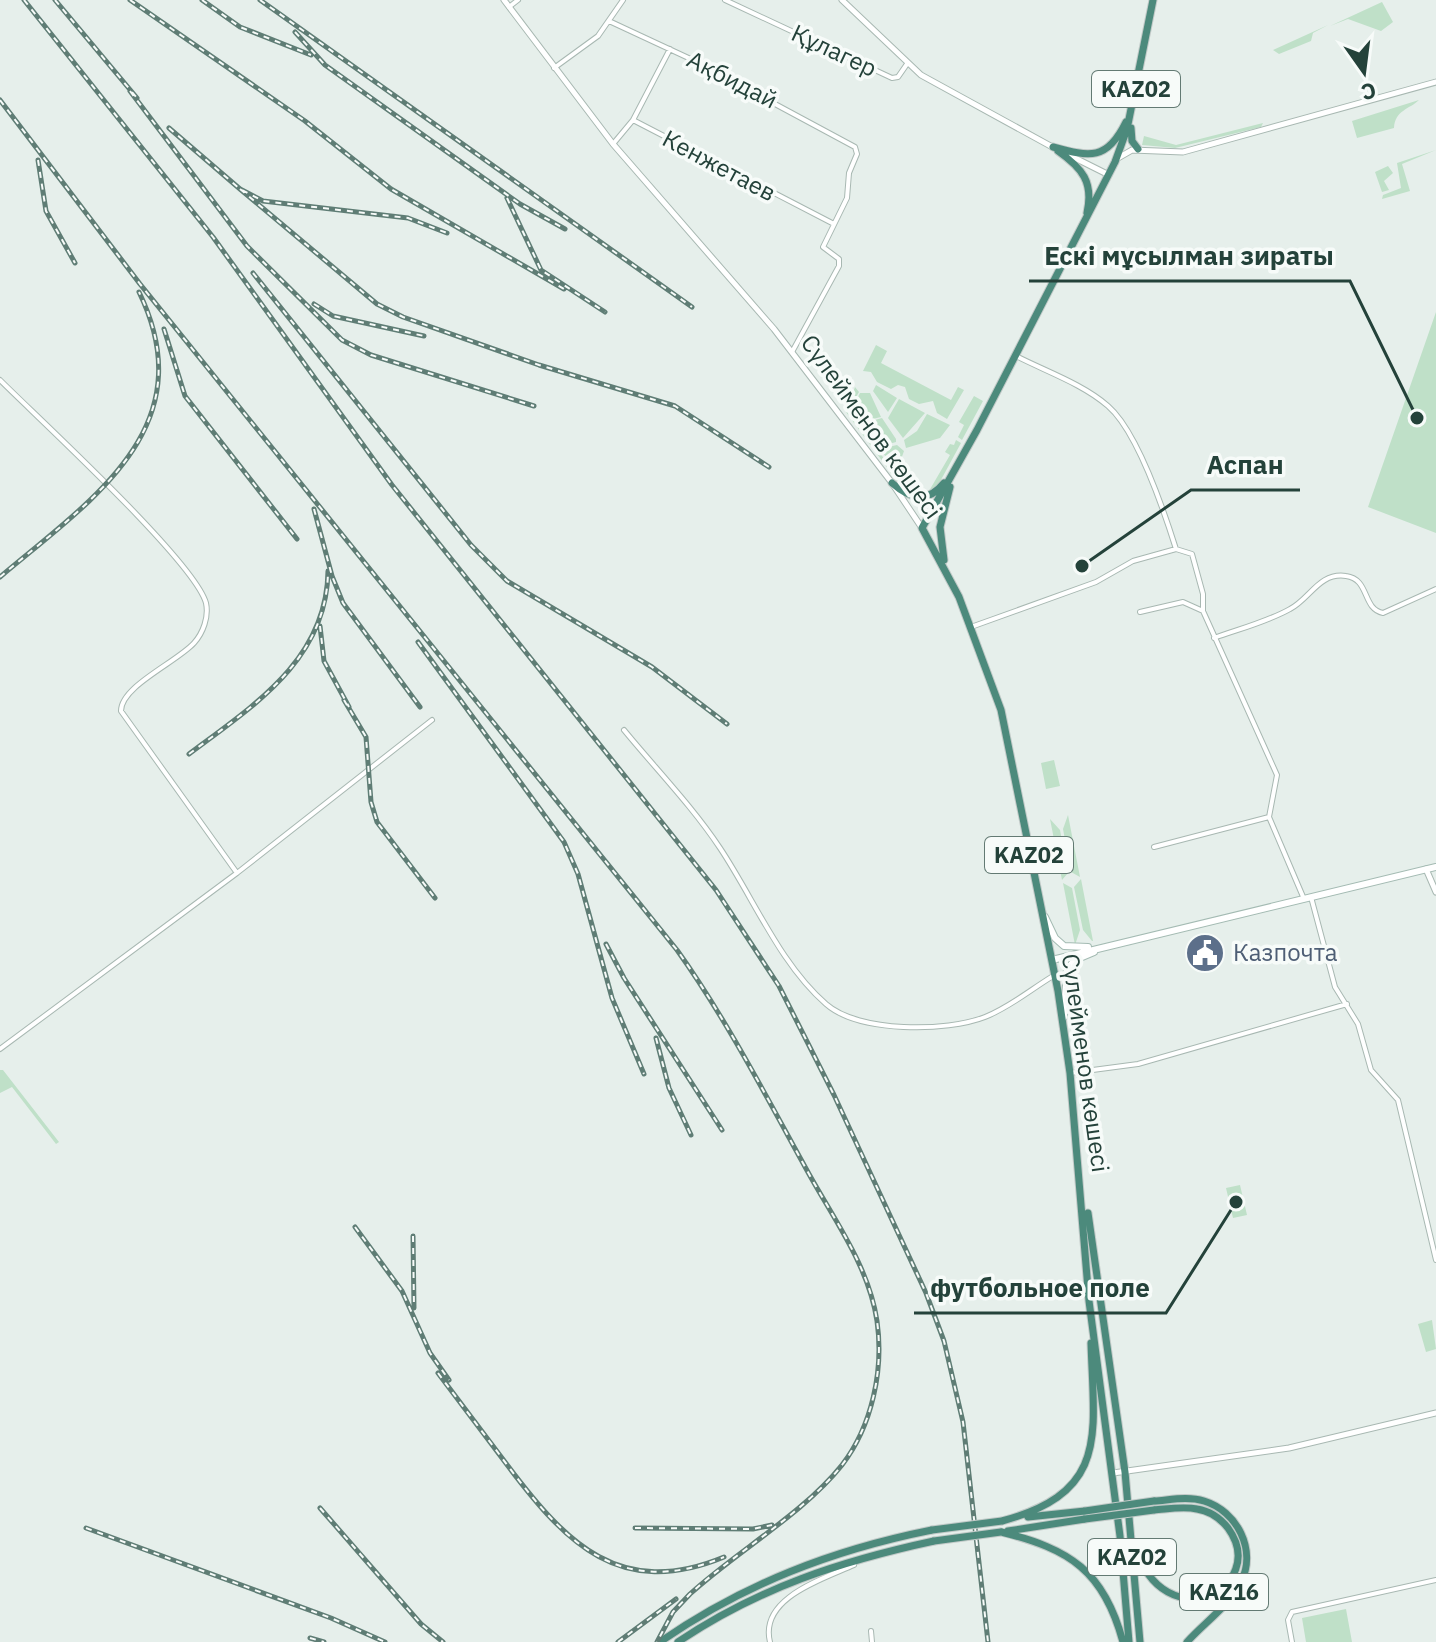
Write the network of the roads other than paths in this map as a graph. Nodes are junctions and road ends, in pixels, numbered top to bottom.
1 (504, 0) edge
2 (518, 0) edge
3 (623, 0) edge
4 (725, 0) edge
5 (842, 0) edge
6 (1153, 0) edge
7 (509, 7) junction
8 (609, 21) junction
9 (670, 49) junction
10 (907, 64) junction
11 (554, 68) junction
12 (1436, 82) edge
13 (1131, 109) junction
14 (633, 120) junction
15 (613, 144) junction
16 (1053, 147) junction
17 (1138, 149) junction
18 (1115, 162) junction
19 (1109, 175) junction
20 (834, 224) junction
21 (1082, 229) junction
22 (792, 352) junction
23 (1016, 356) junction
24 (0, 380) edge
25 (958, 466) junction
26 (892, 483) junction
27 (922, 528) junction
28 (1176, 549) junction
29 (954, 586) junction
30 (1436, 589) edge
31 (1203, 611) junction
32 (1140, 612) dead end
33 (971, 627) junction
34 (1214, 638) junction
35 (432, 720) dead end
36 (624, 730) dead end
37 (1269, 817) junction
38 (1154, 847) dead end
39 (1436, 867) edge
40 (1426, 869) junction
41 (237, 873) junction
42 (1436, 892) edge
43 (1307, 898) junction
44 (1040, 904) junction
45 (1112, 945) junction
46 (1052, 960) junction
47 (1055, 975) junction
48 (1347, 1004) junction
49 (1064, 1030) junction
50 (0, 1049) edge
51 (1070, 1073) junction
52 (1087, 1219) junction
53 (1436, 1260) edge
54 (1089, 1301) junction
55 (1436, 1413) edge
56 (1125, 1472) junction
57 (1113, 1473) junction
58 (1085, 1515) junction
59 (1002, 1521) junction
60 (1129, 1524) junction
61 (1001, 1532) junction
62 (877, 1553) junction
63 (1436, 1580) edge
64 (871, 1631) dead end
65 (660, 1642) edge
66 (678, 1642) edge
67 (770, 1642) edge
68 (872, 1642) edge
69 (1123, 1642) edge
70 (1129, 1642) edge
71 (1140, 1642) edge
72 (1187, 1642) edge
73 (1292, 1642) edge

1 - 7 street, Сүлейменов көшесі
2 - 7 street
3 - 8 street
4 - 10 street, Құлагер
5 - 10 street
6 - 13 highway, KАZ02
7 - 11 street, Сүлейменов көшесі
8 - 9 street, Ақбидай
8 - 11 street
9 - 14 street
9 - 20 street, Ақбидай
10 - 16 street
11 - 15 street, Сүлейменов көшесі
12 - 17 street
13 - 16 highway
13 - 17 highway
13 - 18 highway, KАZ02
14 - 15 street, Кенжетаев
14 - 20 street, Кенжетаев
15 - 22 street, Сүлейменов көшесі
16 - 19 street
16 - 21 highway
17 - 18 street
18 - 19 highway, KАZ02
19 - 21 highway, KАZ02
20 - 22 street
21 - 23 highway, KАZ02
22 - 26 street, Сүлейменов көшесі
23 - 25 highway, KАZ02
23 - 28 street
24 - 41 street
25 - 26 highway
25 - 27 highway, KАZ02
25 - 29 highway, KАZ02
26 - 27 street, Сүлейменов көшесі
27 - 29 highway, Сүлейменов көшесі / KАZ02
28 - 31 street
28 - 33 street
29 - 33 highway, Сүлейменов көшесі / KАZ02
30 - 34 street
31 - 32 street
31 - 34 street
33 - 44 highway, Сүлейменов көшесі / KАZ02
34 - 37 street
35 - 41 street
36 - 47 street
37 - 38 street
37 - 43 street
39 - 40 main road
40 - 42 street
40 - 43 main road
41 - 50 street
43 - 45 main road
43 - 48 street
44 - 45 main road
44 - 46 highway, Сүлейменов көшесі / KАZ02
45 - 46 main road
45 - 49 main road
46 - 47 highway, Сүлейменов көшесі / KАZ02
47 - 49 highway, Сүлейменов көшесі / KАZ02
48 - 51 street
48 - 53 street
49 - 51 highway, Сүлейменов көшесі / KАZ02
51 - 52 highway, Сүлейменов көшесі / KАZ02
52 - 54 highway, KАZ02
52 - 56 highway, KАZ02
54 - 57 highway, KАZ02
54 - 59 highway, KAZ16
55 - 56 street
56 - 57 street
56 - 60 highway, KАZ02
57 - 70 highway, KАZ02
58 - 59 highway, KAZ16
58 - 60 highway, KAZ16, bridge
58 - 61 highway, KAZ16
58 - 72 highway, KAZ16, bridge
59 - 65 highway, KAZ16, bridge
60 - 71 highway, KАZ02
61 - 62 highway, KAZ16, bridge
61 - 69 highway, KAZ16
62 - 66 highway, KAZ16
62 - 67 street
63 - 73 street
64 - 68 street

